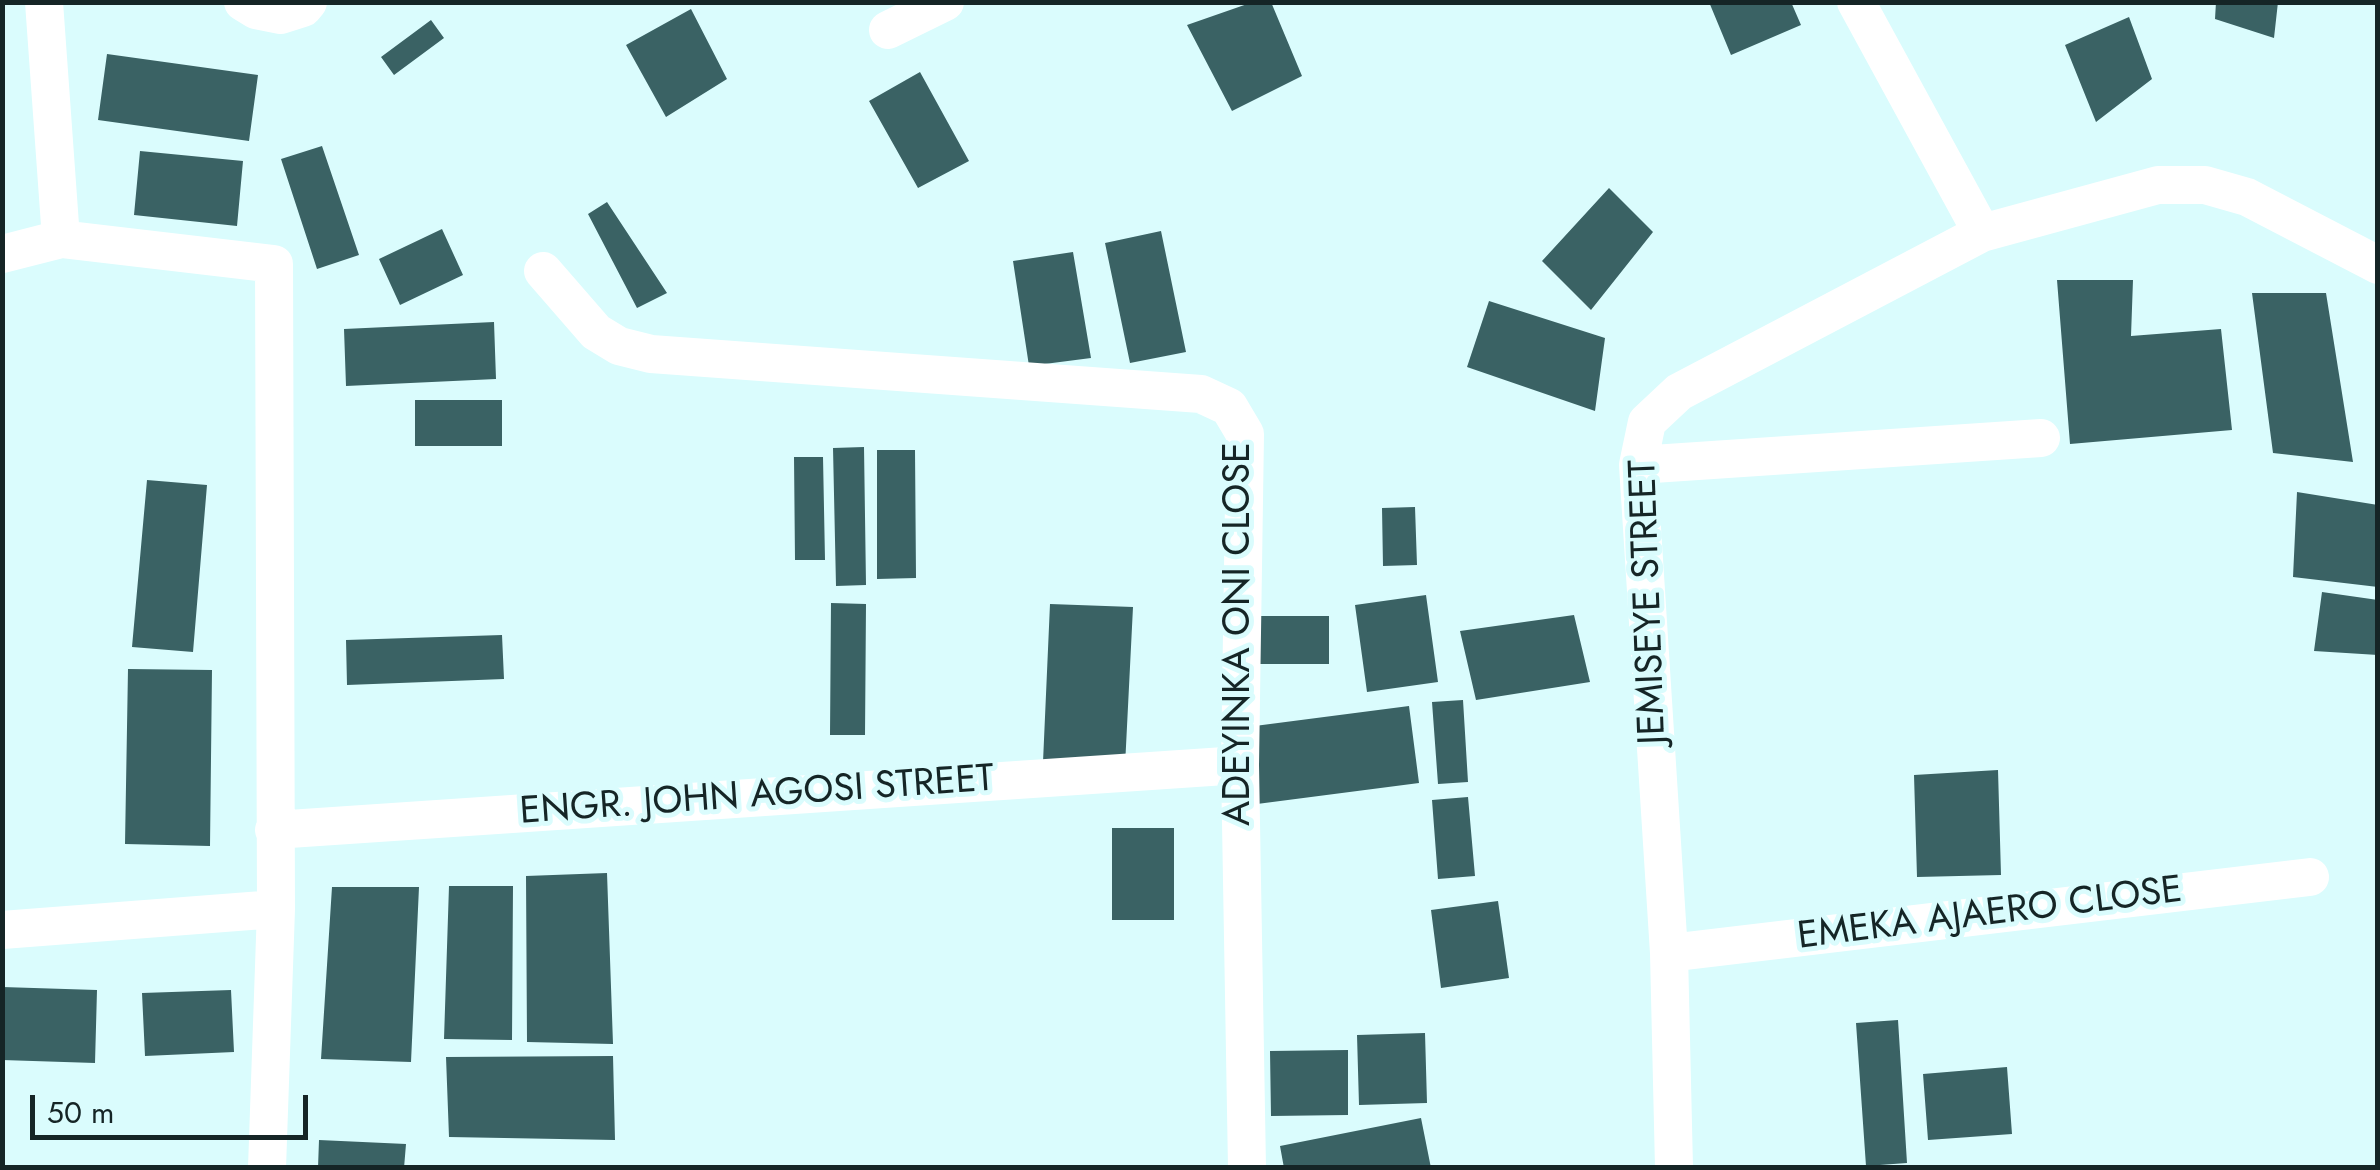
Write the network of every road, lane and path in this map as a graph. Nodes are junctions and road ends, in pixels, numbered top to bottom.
1 (44, 2) edge
2 (244, 2) edge
3 (308, 2) edge
4 (945, 2) edge
5 (1856, 2) edge
6 (888, 30) dead end
7 (1982, 233) junction
8 (61, 238) junction
9 (2, 254) edge
10 (2378, 265) edge
11 (543, 271) dead end
12 (2041, 438) dead end
13 (1638, 465) junction
14 (1240, 765) junction
15 (274, 830) junction
16 (2310, 878) dead end
17 (276, 909) junction
18 (2, 930) edge
19 (1668, 953) junction
20 (267, 1168) edge
21 (1247, 1168) edge
22 (1674, 1168) edge

1 - 8 street
2 - 3 street
4 - 6 street
5 - 7 street
7 - 10 street, JEMISEYE STREET
7 - 13 street, JEMISEYE STREET
8 - 9 street
8 - 15 street
11 - 14 street, ADEYINKA ONI CLOSE
12 - 13 street
13 - 19 street, JEMISEYE STREET
14 - 15 street, ENGR. JOHN AGOSI STREET
14 - 21 street, ADEYINKA ONI CLOSE
15 - 17 street
16 - 19 street, EMEKA AJAERO CLOSE
17 - 18 street
17 - 20 street
19 - 22 street, JEMISEYE STREET

